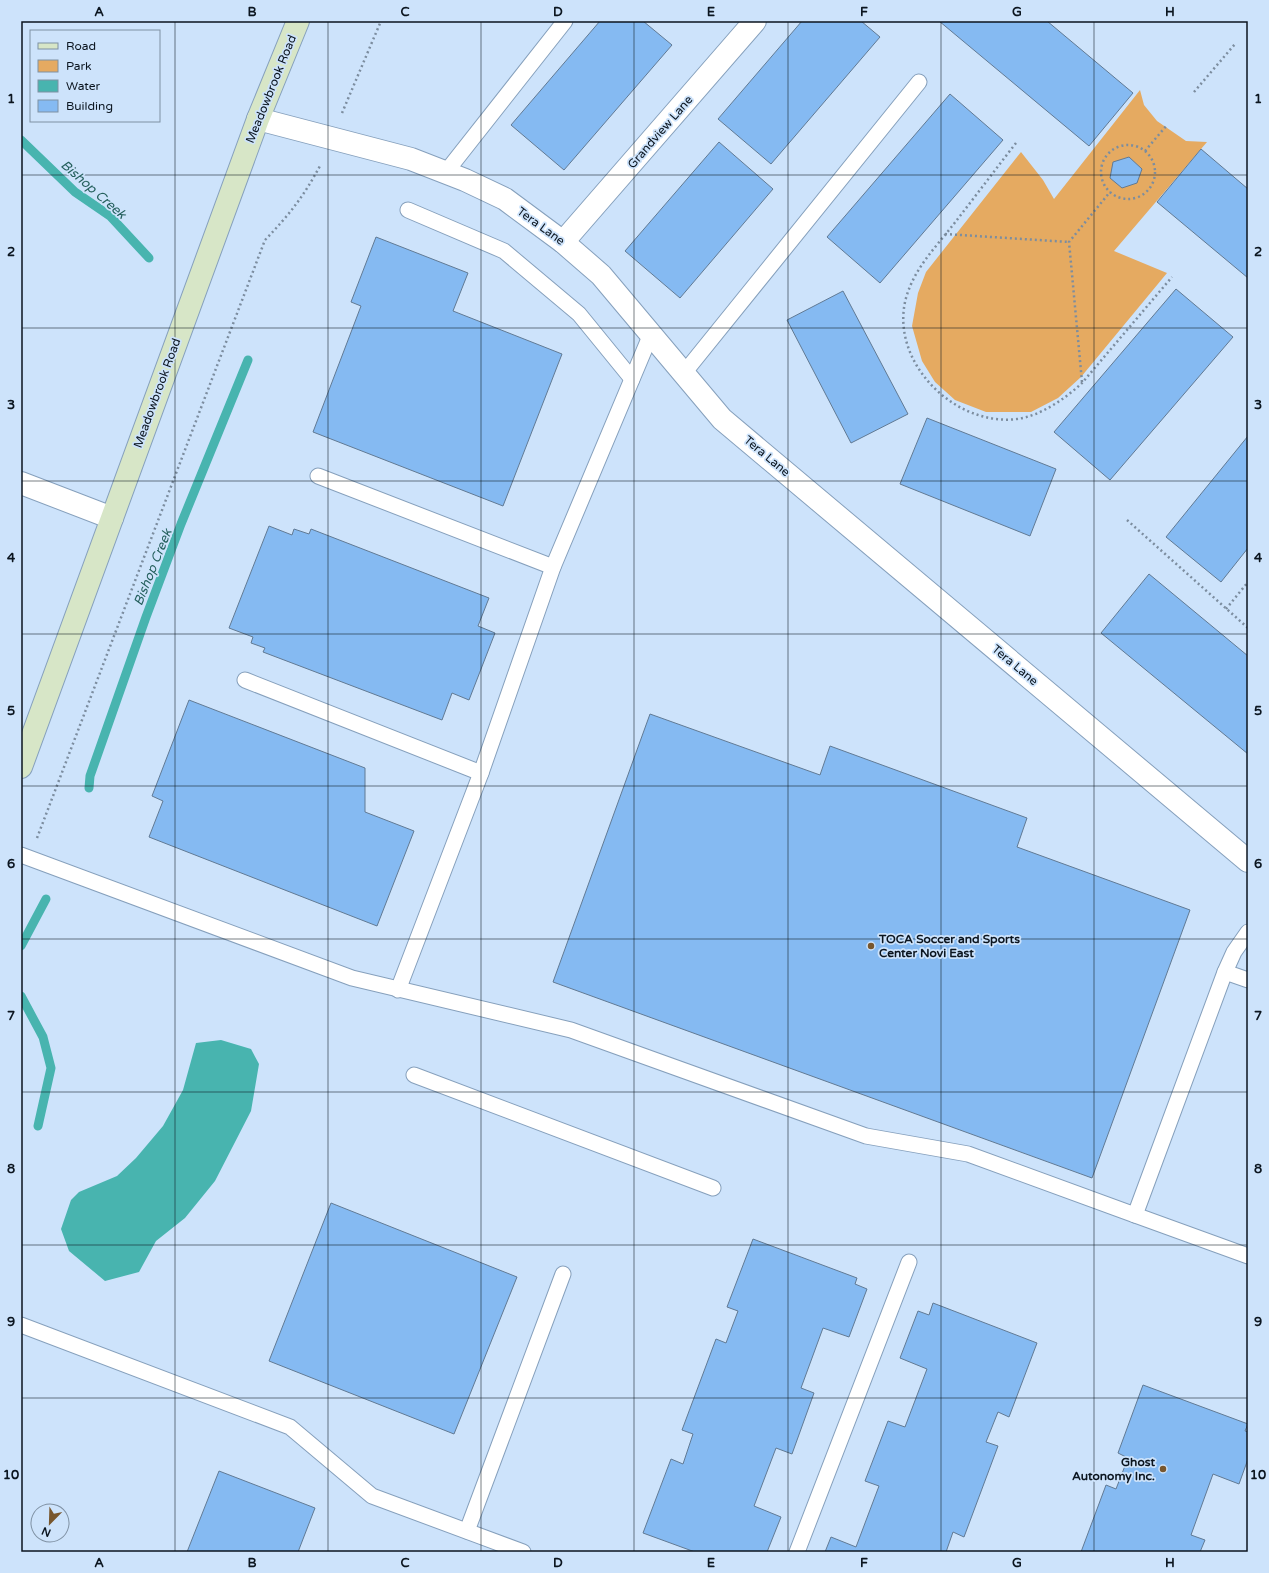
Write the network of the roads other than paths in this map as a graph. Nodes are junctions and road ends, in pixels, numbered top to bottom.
1 (298, 21) edge
2 (565, 21) edge
3 (755, 21) edge
4 (919, 82) dead end
5 (258, 119) junction
6 (446, 172) junction
7 (408, 210) dead end
8 (564, 242) junction
9 (651, 334) junction
10 (684, 373) junction
11 (632, 378) junction
12 (318, 476) dead end
13 (21, 483) edge
14 (112, 518) junction
15 (552, 568) junction
16 (245, 680) dead end
17 (21, 767) edge
18 (481, 773) junction
19 (25, 857) edge
20 (1248, 861) edge
21 (1248, 932) edge
22 (1225, 972) junction
23 (1248, 980) edge
24 (398, 990) junction
25 (414, 1075) dead end
26 (713, 1188) dead end
27 (1135, 1215) junction
28 (1248, 1256) edge
29 (909, 1262) dead end
30 (563, 1274) dead end
31 (21, 1325) edge
32 (467, 1531) junction
33 (523, 1552) edge
34 (798, 1552) edge

1 - 5 street, Meadowbrook Road
2 - 6 lane
3 - 8 street, Grandview Lane
4 - 10 lane
5 - 6 street, Tera Lane
5 - 14 street, Meadowbrook Road
6 - 8 street, Tera Lane
7 - 11 lane
8 - 9 street, Tera Lane
9 - 10 street, Tera Lane
9 - 11 lane
10 - 20 street, Tera Lane
11 - 15 lane
12 - 15 lane
13 - 14 street
14 - 17 street, Meadowbrook Road
15 - 18 lane
16 - 18 lane
18 - 24 lane
19 - 24 lane
21 - 22 lane
22 - 23 lane
22 - 27 lane
24 - 27 lane
25 - 26 lane
27 - 28 lane
29 - 34 lane
30 - 32 lane
31 - 32 lane
32 - 33 lane

